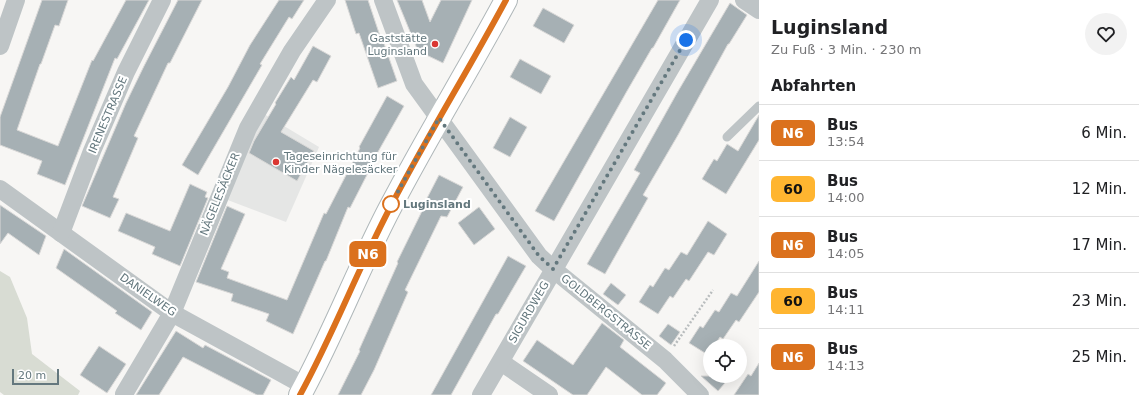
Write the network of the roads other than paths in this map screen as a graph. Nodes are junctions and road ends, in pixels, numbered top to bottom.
1 (16, 0) edge
2 (162, 0) edge
3 (327, 0) edge
4 (383, 0) edge
5 (506, 0) edge
6 (710, 0) edge
7 (744, 0) edge
8 (759, 10) edge
9 (0, 46) edge
10 (759, 106) edge
11 (439, 118) junction
12 (727, 137) dead end
13 (0, 189) edge
14 (61, 233) junction
15 (553, 269) junction
16 (172, 313) junction
17 (501, 362) junction
18 (303, 390) edge
19 (124, 394) edge
20 (481, 395) edge
21 (549, 395) edge
22 (700, 395) edge

1 - 9 street
2 - 14 street, IRENESTRASSE
3 - 16 street, NÄGELESÄCKER
4 - 11 street, GOLDBERGSTRASSE
5 - 11 street
6 - 15 street, SIGURDWEG
7 - 8 street
10 - 12 lane
11 - 15 street, GOLDBERGSTRASSE
11 - 18 street
13 - 14 street, DANIELWEG
14 - 16 street, DANIELWEG
15 - 17 street, SIGURDWEG
15 - 22 street, GOLDBERGSTRASSE
16 - 18 street, DANIELWEG
16 - 19 street, NÄGELESÄCKER
17 - 20 street, SIGURDWEG
17 - 21 street

